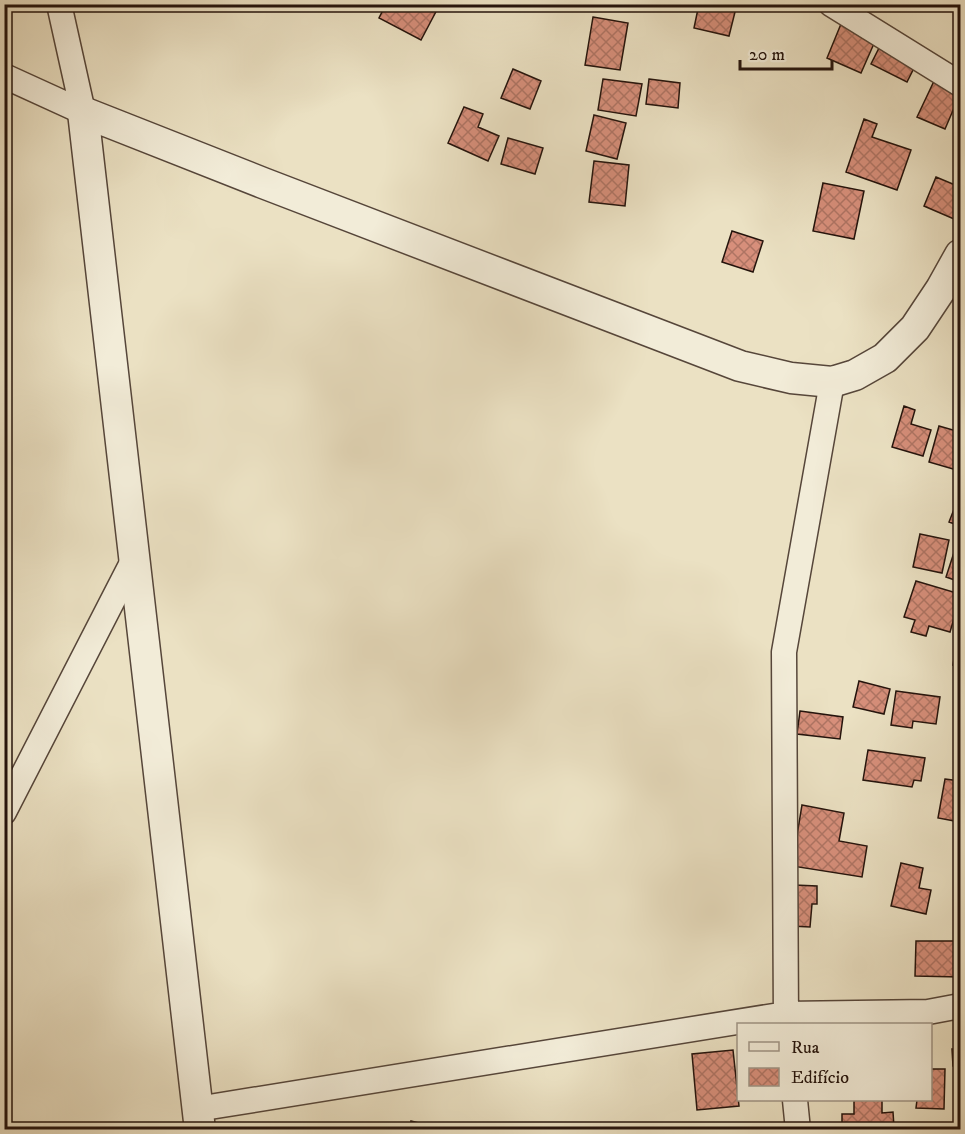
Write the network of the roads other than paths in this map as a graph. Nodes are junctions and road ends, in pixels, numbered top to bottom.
1 (59, 4) edge
2 (831, 4) edge
3 (4, 76) edge
4 (960, 84) edge
5 (83, 112) junction
6 (960, 255) edge
7 (832, 382) junction
8 (135, 559) junction
9 (4, 812) edge
10 (960, 1006) edge
11 (786, 1019) edge
12 (762, 1023) edge
13 (737, 1027) edge
14 (795, 1101) edge
15 (198, 1119) edge
16 (798, 1130) edge

1 - 5 street
2 - 4 street
3 - 5 street
5 - 7 street
5 - 8 street
6 - 7 street
7 - 11 street
8 - 9 street
8 - 15 street
10 - 11 street
11 - 12 street
13 - 15 street
14 - 16 street

